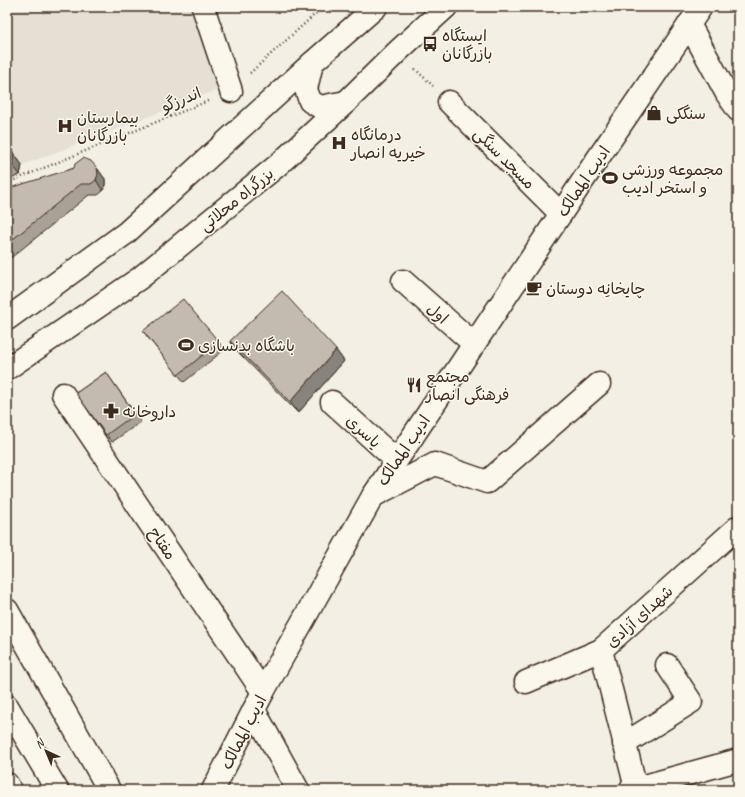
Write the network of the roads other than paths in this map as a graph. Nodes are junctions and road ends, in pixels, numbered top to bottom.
1 (203, 7) edge
2 (376, 7) edge
3 (446, 7) edge
4 (695, 16) edge
5 (312, 64) junction
6 (231, 91) road end
7 (346, 102) junction
8 (449, 102) road end
9 (738, 110) edge
10 (561, 214) junction
11 (403, 282) dead end
12 (7, 319) edge
13 (474, 344) junction
14 (7, 369) edge
15 (599, 384) dead end
16 (63, 394) dead end
17 (332, 402) dead end
18 (396, 460) junction
19 (373, 496) junction
20 (738, 527) edge
21 (7, 610) edge
22 (601, 650) junction
23 (667, 665) dead end
24 (526, 682) dead end
25 (259, 701) junction
26 (7, 706) edge
27 (624, 744) junction
28 (738, 760) edge
29 (7, 784) edge
30 (633, 789) edge
31 (10, 790) edge
32 (57, 790) edge
33 (109, 790) edge
34 (213, 790) edge
35 (298, 790) edge

1 - 6 main road
2 - 5 main road
3 - 7 main road, بزرگراه محلاتی
4 - 9 main road
4 - 10 main road, ادیب الممالک
5 - 7 main road
5 - 12 main road
7 - 14 main road, بزرگراه محلاتی
8 - 10 main road, مسجد سنگی
10 - 13 main road, ادیب الممالک
11 - 13 main road, اول
13 - 18 main road, ادیب الممالک
15 - 19 main road
16 - 25 main road, مفتاح
17 - 18 main road, یاسری
18 - 19 main road, ادیب الممالک
19 - 25 main road, ادیب الممالک
20 - 22 main road, شهدای آزادی
21 - 33 main road
22 - 24 main road, شهدای آزادی
22 - 27 main road
23 - 27 main road
25 - 34 main road, ادیب الممالک
25 - 35 main road, مفتاح
26 - 32 main road
27 - 30 main road
28 - 30 main road
29 - 31 main road

